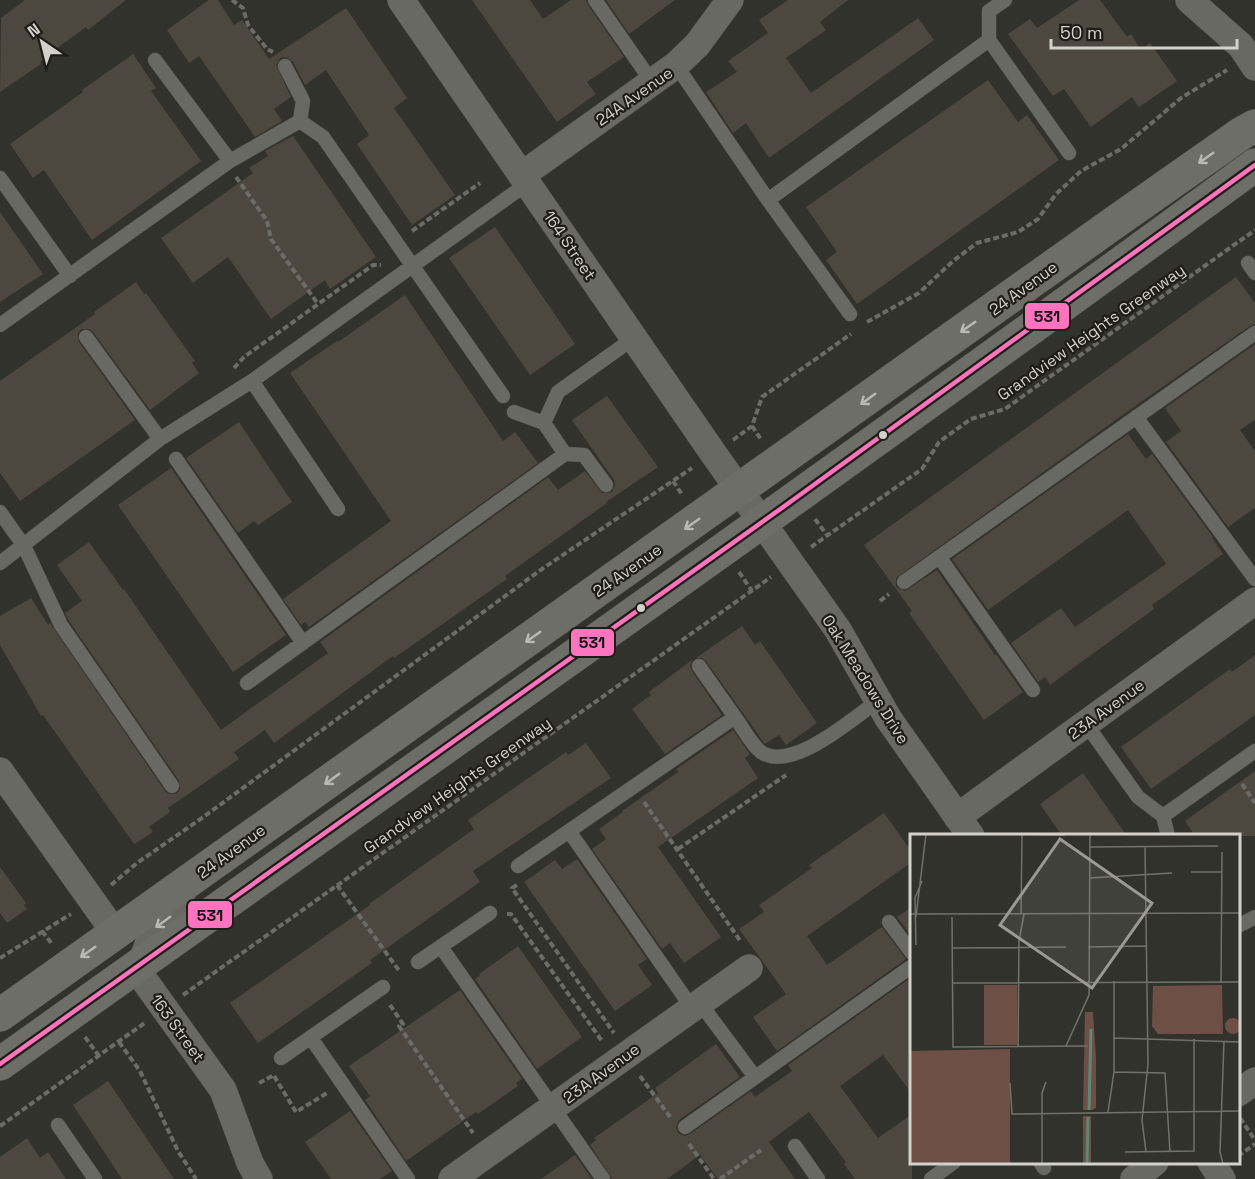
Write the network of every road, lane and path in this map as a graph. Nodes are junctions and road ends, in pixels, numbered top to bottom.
1 (232, 0) edge
2 (401, 0) edge
3 (595, 0) edge
4 (730, 0) edge
5 (1005, 0) edge
6 (1190, 0) edge
7 (989, 40) junction
8 (155, 60) dead end
9 (1251, 61) edge
10 (676, 65) junction
11 (285, 66) joint
12 (652, 82) junction
13 (300, 120) junction
14 (1255, 126) edge
15 (1069, 153) dead end
16 (228, 163) junction
17 (1255, 165) edge
18 (0, 178) edge
19 (525, 179) junction
20 (480, 183) dead end
21 (768, 200) junction
22 (1255, 230) edge
23 (396, 242) junction
24 (412, 266) junction
25 (70, 276) junction
26 (318, 304) dead end
27 (850, 314) dead end
28 (0, 326) edge
29 (1255, 333) edge
30 (86, 337) dead end
31 (634, 338) junction
32 (252, 381) junction
33 (502, 396) dead end
34 (514, 412) dead end
35 (1136, 417) junction
36 (544, 423) junction
37 (752, 426) dead end
38 (160, 439) junction
39 (566, 454) junction
40 (176, 459) dead end
41 (673, 481) dead end
42 (606, 486) dead end
43 (740, 490) junction
44 (338, 509) dead end
45 (0, 512) edge
46 (761, 522) junction
47 (827, 535) dead end
48 (24, 546) junction
49 (940, 558) junction
50 (0, 563) edge
51 (1255, 579) edge
52 (904, 582) dead end
53 (752, 591) dead end
54 (1255, 602) edge
55 (303, 643) junction
56 (699, 666) dead end
57 (247, 683) dead end
58 (1033, 690) dead end
59 (878, 701) junction
60 (735, 717) junction
61 (1086, 724) junction
62 (819, 743) junction
63 (1255, 751) edge
64 (0, 771) edge
65 (172, 786) dead end
66 (633, 786) junction
67 (1163, 816) junction
68 (964, 826) edge
69 (569, 831) junction
70 (1168, 834) edge
71 (678, 849) junction
72 (518, 866) joint
73 (187, 882) junction
74 (110, 885) dead end
75 (337, 885) junction
76 (75, 911) dead end
77 (490, 913) joint
78 (1255, 917) edge
79 (889, 922) dead end
80 (1240, 925) edge
81 (42, 931) junction
82 (115, 933) junction
83 (741, 942) dead end
84 (54, 947) dead end
85 (441, 947) junction
86 (910, 950) edge
87 (0, 958) edge
88 (417, 962) joint
89 (141, 963) junction
90 (910, 967) edge
91 (749, 968) dead end
92 (381, 988) joint
93 (176, 999) dead end
94 (696, 1006) junction
95 (0, 1015) edge
96 (151, 1018) dead end
97 (81, 1031) dead end
98 (614, 1033) dead end
99 (311, 1038) junction
100 (602, 1041) dead end
101 (119, 1042) junction
102 (99, 1056) junction
103 (281, 1058) dead end
104 (0, 1064) edge
105 (274, 1075) dead end
106 (755, 1077) junction
107 (1255, 1081) edge
108 (343, 1084) junction
109 (1240, 1092) edge
110 (553, 1107) junction
111 (1240, 1118) edge
112 (58, 1125) dead end
113 (0, 1126) edge
114 (685, 1127) dead end
115 (474, 1134) dead end
116 (1255, 1142) edge
117 (795, 1146) dead end
118 (761, 1150) dead end
119 (1240, 1155) edge
120 (951, 1164) edge
121 (1153, 1164) edge
122 (1212, 1164) edge
123 (95, 1179) edge
124 (196, 1179) edge
125 (259, 1179) edge
126 (408, 1179) edge
127 (452, 1179) edge
128 (603, 1179) edge
129 (720, 1179) edge
130 (818, 1179) edge
131 (931, 1179) edge
132 (1134, 1179) edge
133 (1222, 1179) edge

1 - 11 path
2 - 19 street, 164 Street
3 - 12 lane
4 - 10 street, 24A Avenue
5 - 7 lane
6 - 9 street
7 - 15 lane
7 - 21 lane
8 - 16 lane
9 - 37 path
10 - 12 street, 24A Avenue
10 - 21 lane
11 - 13 lane
12 - 19 street, 24A Avenue
13 - 16 lane
13 - 23 lane
14 -> 43 main road, 24 Avenue
16 - 25 lane
16 - 26 path
17 - 46 main road
18 - 25 lane
19 - 24 lane
19 - 31 street, 164 Street
20 - 23 path
21 - 27 lane
22 - 47 path, Grandview Heights Greenway
23 - 24 lane
24 - 32 lane
24 - 33 lane
25 - 28 lane
29 - 35 lane
30 - 38 lane
31 - 36 lane
31 - 43 street, 164 Street
32 - 38 lane
32 - 44 lane
34 - 36 lane
35 - 49 lane
35 - 51 lane
36 - 39 lane
38 - 48 lane
39 - 42 lane
39 - 55 lane
40 - 55 lane
41 - 74 path
43 - 46 street, Oak Meadows Drive
43 -> 73 main road, 24 Avenue
45 - 48 lane
46 - 59 street, Oak Meadows Drive
46 - 89 main road
48 - 50 lane
48 - 65 lane
49 - 52 lane
49 - 58 lane
53 - 75 path, Grandview Heights Greenway
54 - 61 street, 23A Avenue
55 - 57 lane
56 - 60 lane
59 - 62 lane
59 - 68 street, Oak Meadows Drive
60 - 62 lane
60 - 66 lane
61 - 67 lane
61 - 68 street, 23A Avenue
62 - 71 path
63 - 67 lane
64 - 82 street
66 - 69 lane
66 - 71 path
67 - 70 lane
69 - 72 lane
69 - 94 lane
71 - 83 path
72 - 98 path
73 - 82 main road, 24 Avenue
73 -> 89 street
75 - 88 path
75 - 93 path, Grandview Heights Greenway
76 - 81 path
77 - 85 lane
77 - 100 path
78 - 80 lane
79 - 86 lane
81 - 84 path
81 - 87 path
82 -> 95 main road, 24 Avenue
85 - 88 lane
85 - 110 lane
89 - 104 main road
89 - 125 street, 163 Street
90 - 106 lane
91 - 94 street, 23A Avenue
92 - 99 lane
92 - 115 path
94 - 106 lane
94 - 110 street, 23A Avenue
96 - 101 path
97 - 102 path
99 - 103 lane
99 - 108 lane
101 - 102 path
101 - 124 path
102 - 113 path
105 - 108 path
106 - 114 lane
107 - 109 street
108 - 126 lane
110 - 127 street, 23A Avenue
110 - 128 lane
111 - 116 path
112 - 123 lane
116 - 119 path
117 - 130 lane
118 - 129 path
120 - 131 lane
121 - 132 street
122 - 133 street

